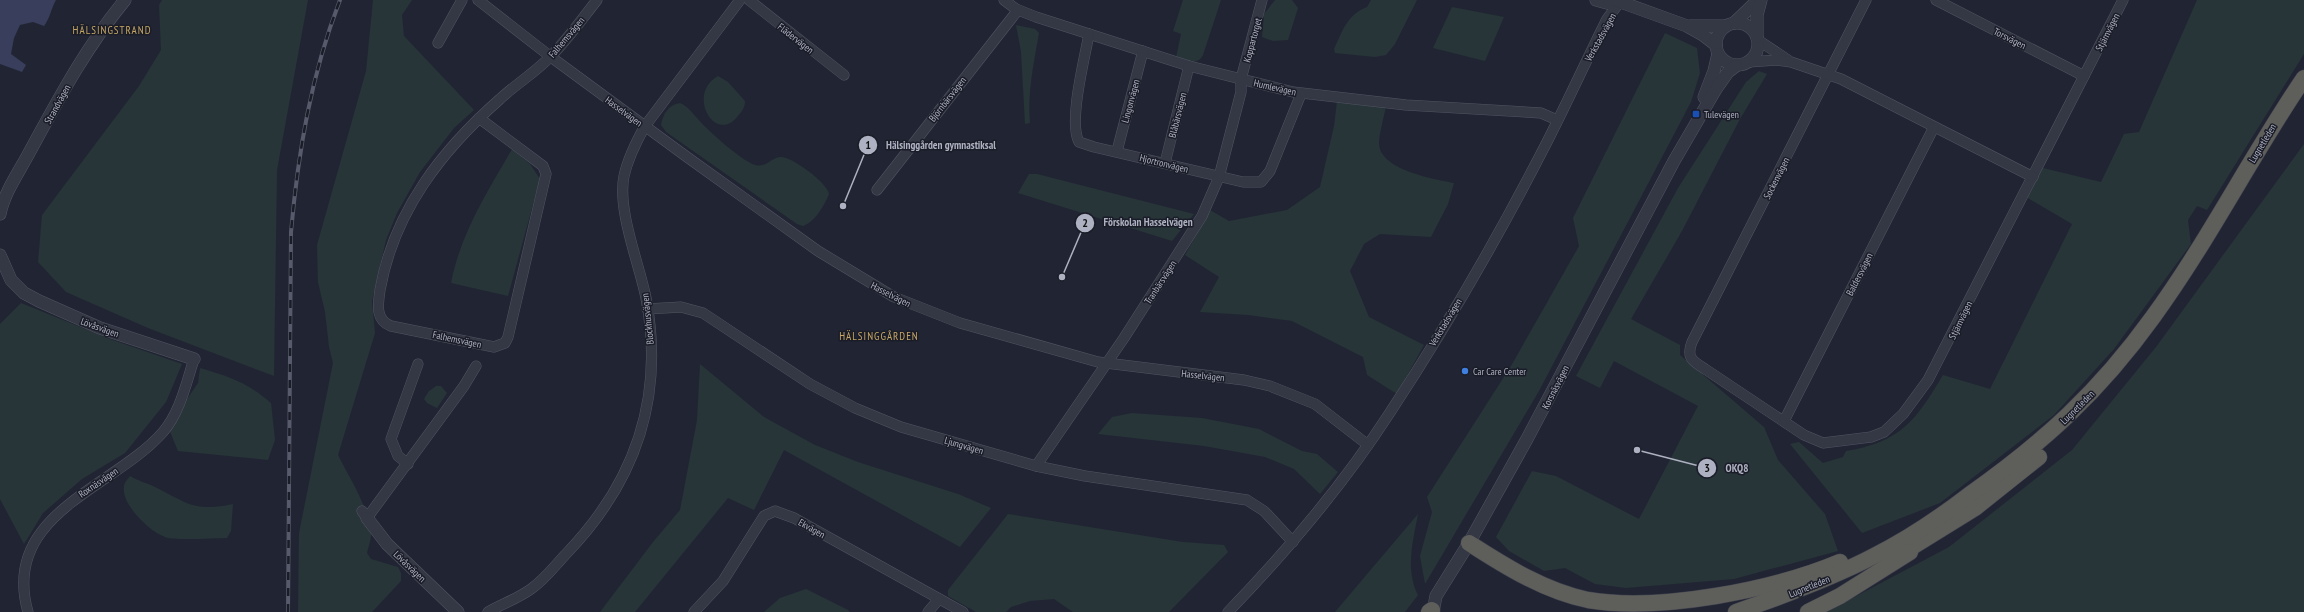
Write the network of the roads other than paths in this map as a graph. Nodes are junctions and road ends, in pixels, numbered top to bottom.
1 (124, 0) edge
2 (462, 0) edge
3 (478, 0) edge
4 (597, 0) edge
5 (740, 0) edge
6 (749, 0) edge
7 (1004, 0) edge
8 (1262, 0) edge
9 (1596, 0) edge
10 (1760, 0) edge
11 (1866, 0) edge
12 (1936, 0) edge
13 (2123, 0) edge
14 (1617, 2) edge
15 (1018, 10) junction
16 (1730, 25) junction
17 (1687, 26) junction
18 (1089, 34) junction
19 (1758, 38) junction
20 (438, 43) dead end
21 (1717, 49) junction
22 (1143, 51) junction
23 (551, 57) junction
24 (1749, 62) junction
25 (1791, 62) junction
26 (1189, 66) junction
27 (1736, 66) junction
28 (844, 75) dead end
29 (1828, 75) junction
30 (2084, 76) junction
31 (2304, 78) edge
32 (1241, 79) junction
33 (1301, 94) junction
34 (2303, 95) edge
35 (479, 118) junction
36 (1557, 120) junction
37 (645, 126) junction
38 (1934, 127) junction
39 (1117, 151) junction
40 (1674, 161) junction
41 (1165, 163) junction
42 (1219, 177) junction
43 (2033, 177) junction
44 (876, 190) dead end
45 (0, 214) edge
46 (0, 255) edge
47 (647, 308) junction
48 (1689, 356) joint
49 (194, 359) joint
50 (418, 364) dead end
51 (1105, 364) junction
52 (476, 366) dead end
53 (1784, 421) junction
54 (1368, 445) junction
55 (408, 464) junction
56 (1036, 466) junction
57 (1943, 514) junction
58 (365, 515) joint
59 (1929, 538) junction
60 (1293, 542) junction
61 (1469, 543) junction
62 (939, 599) junction
63 (456, 611) edge
64 (1431, 611) edge
65 (28, 612) edge
66 (488, 612) edge
67 (694, 612) edge
68 (928, 612) edge
69 (963, 612) edge
70 (1228, 612) edge
71 (1736, 612) edge
72 (1771, 612) edge
73 (1808, 612) edge

1 - 45 street, Strandvägen
2 - 20 street
3 - 23 street, Hasselvägen
4 - 23 street, Falhemsvägen
5 - 37 street, Blockhusvägen
6 - 28 street, Flädervägen
7 - 15 street, Humlevägen
8 - 32 street, Koppartorget
9 - 14 street
10 - 16 street
10 - 19 street
11 - 29 street, Sockenvägen
12 - 30 street, Torsvägen
13 - 30 street, Stjärnvägen
14 - 17 street
14 - 36 street, Verkstadsvägen
15 - 18 street, Humlevägen
15 - 44 street, Björnbärsvägen
16 - 17 street
16 - 19 street
16 - 21 street
17 - 21 street
18 - 22 street, Humlevägen
18 - 39 street, Hjortronvägen
19 - 24 street
19 - 25 street
21 - 27 street
21 - 40 street, Korsnäsvägen
22 - 26 street, Humlevägen
22 - 39 street, Lingonvägen
23 - 35 street, Falhemsvägen
23 - 37 street, Hasselvägen
24 - 25 street
24 - 27 street
25 - 29 street
26 - 32 street, Humlevägen
26 - 41 street, Blåbärsvägen
27 - 40 street, Korsnäsvägen
29 - 38 street
29 - 48 street, Sockenvägen
30 - 43 street, Stjärnvägen
31 - 57 highway, Lugnetleden
32 - 33 street, Humlevägen
32 - 42 street, Tranbärsvägen
33 - 36 street, Humlevägen
33 - 42 street, Hjortronvägen
34 - 59 highway, Lugnetleden
35 - 35 street, Falhemsvägen
36 - 54 street, Verkstadsvägen
37 - 47 street, Blockhusvägen
37 - 51 street, Hasselvägen
38 - 43 street
38 - 53 street, Baldersvägen
39 - 41 street, Hjortronvägen
40 - 61 street, Korsnäsvägen
41 - 42 street, Hjortronvägen
42 - 51 street, Tranbärsvägen
43 - 53 street, Stjärnvägen
46 - 49 street, Lövåsvägen
47 - 56 street, Ljungvägen
47 - 66 street, Blockhusvägen
48 - 53 street, Stjärnvägen
49 - 65 street, Roxnäsvägen
50 - 55 street
51 - 54 street, Hasselvägen
51 - 56 street, Tranbärsvägen
52 - 55 street, Lövåsvägen
54 - 60 street, Verkstadsvägen
55 - 58 street, Lövåsvägen
56 - 60 street, Ljungvägen
57 - 61 highway
57 - 71 highway, Lugnetleden
58 - 63 street, Lövåsvägen
59 - 72 highway, Lugnetleden
59 - 73 highway
60 - 70 street, Verkstadsvägen
61 - 64 street, Korsnäsvägen
62 - 67 street, Ekvägen
62 - 68 street
62 - 69 street, Ekvägen

